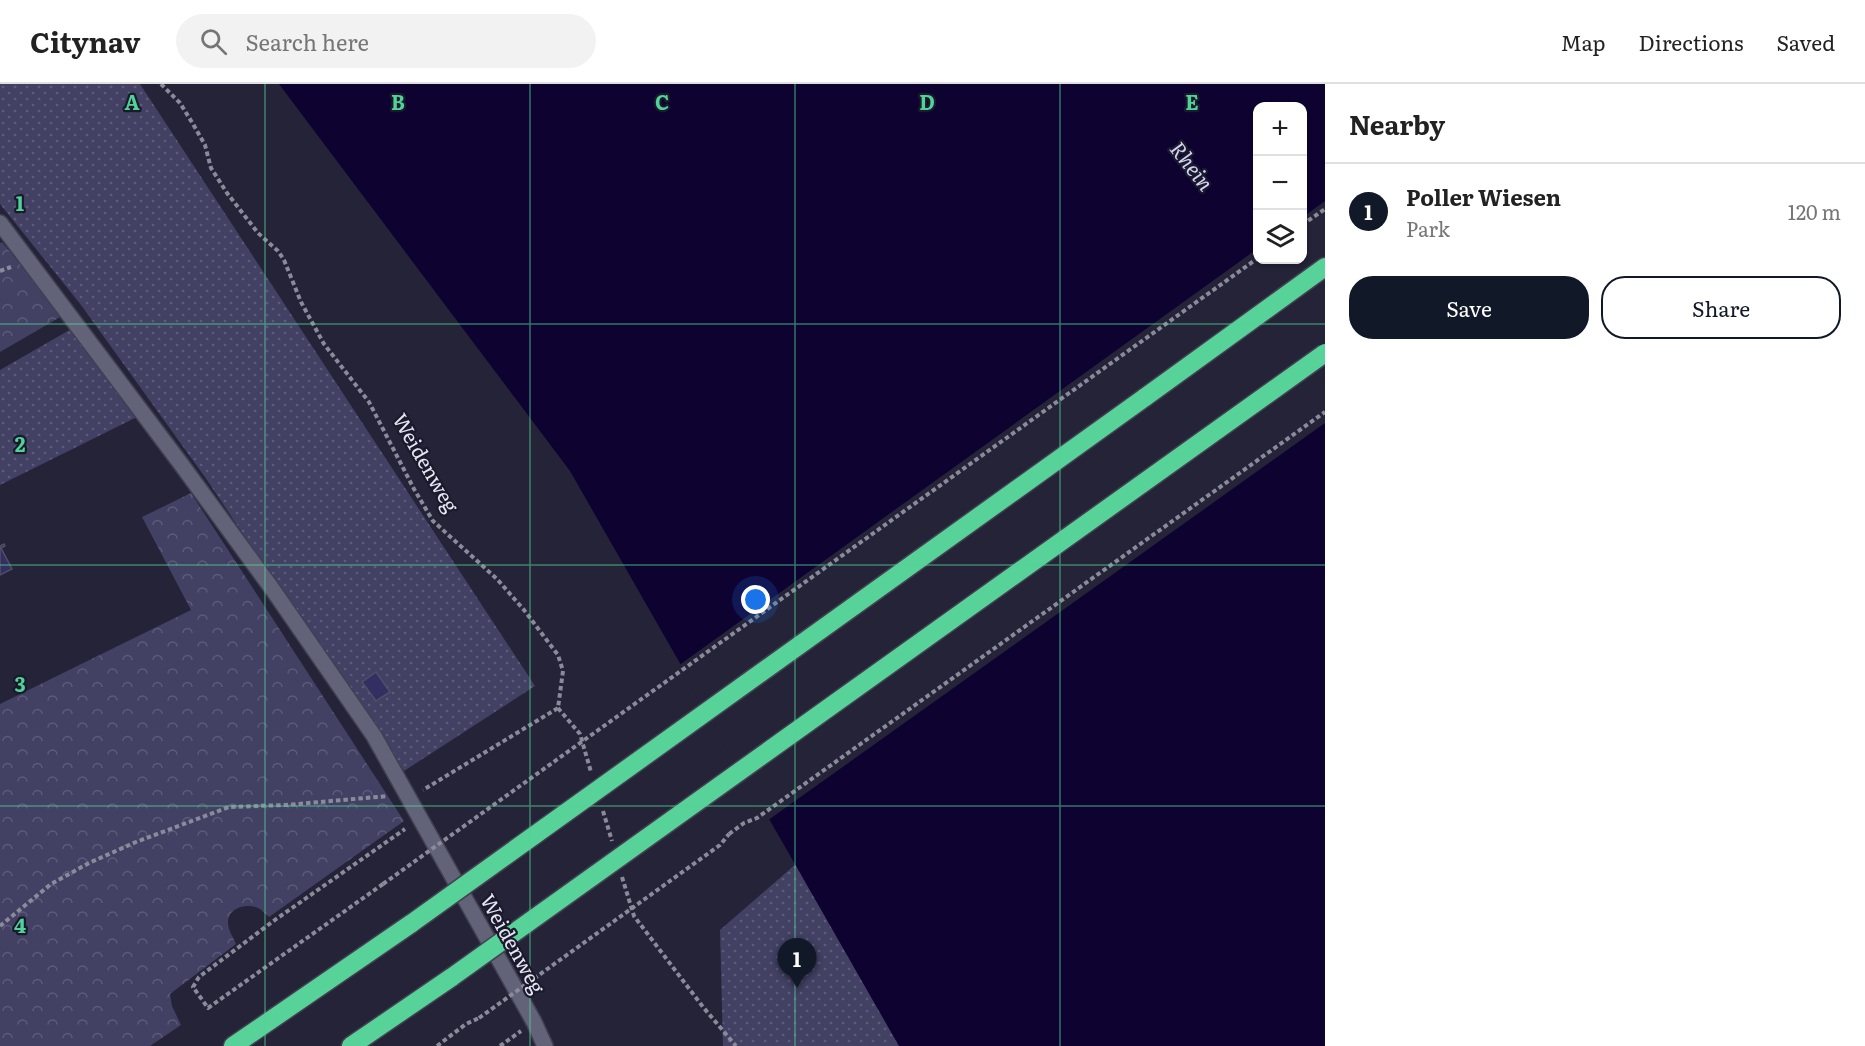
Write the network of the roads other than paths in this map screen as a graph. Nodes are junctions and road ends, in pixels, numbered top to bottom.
1 (0, 223) edge
2 (1325, 267) edge
3 (1325, 353) edge
4 (233, 1046) edge
5 (351, 1046) edge
6 (545, 1046) edge

1 - 6 street, Weidenweg
2 - 4 highway, bridge
3 - 5 highway, bridge

